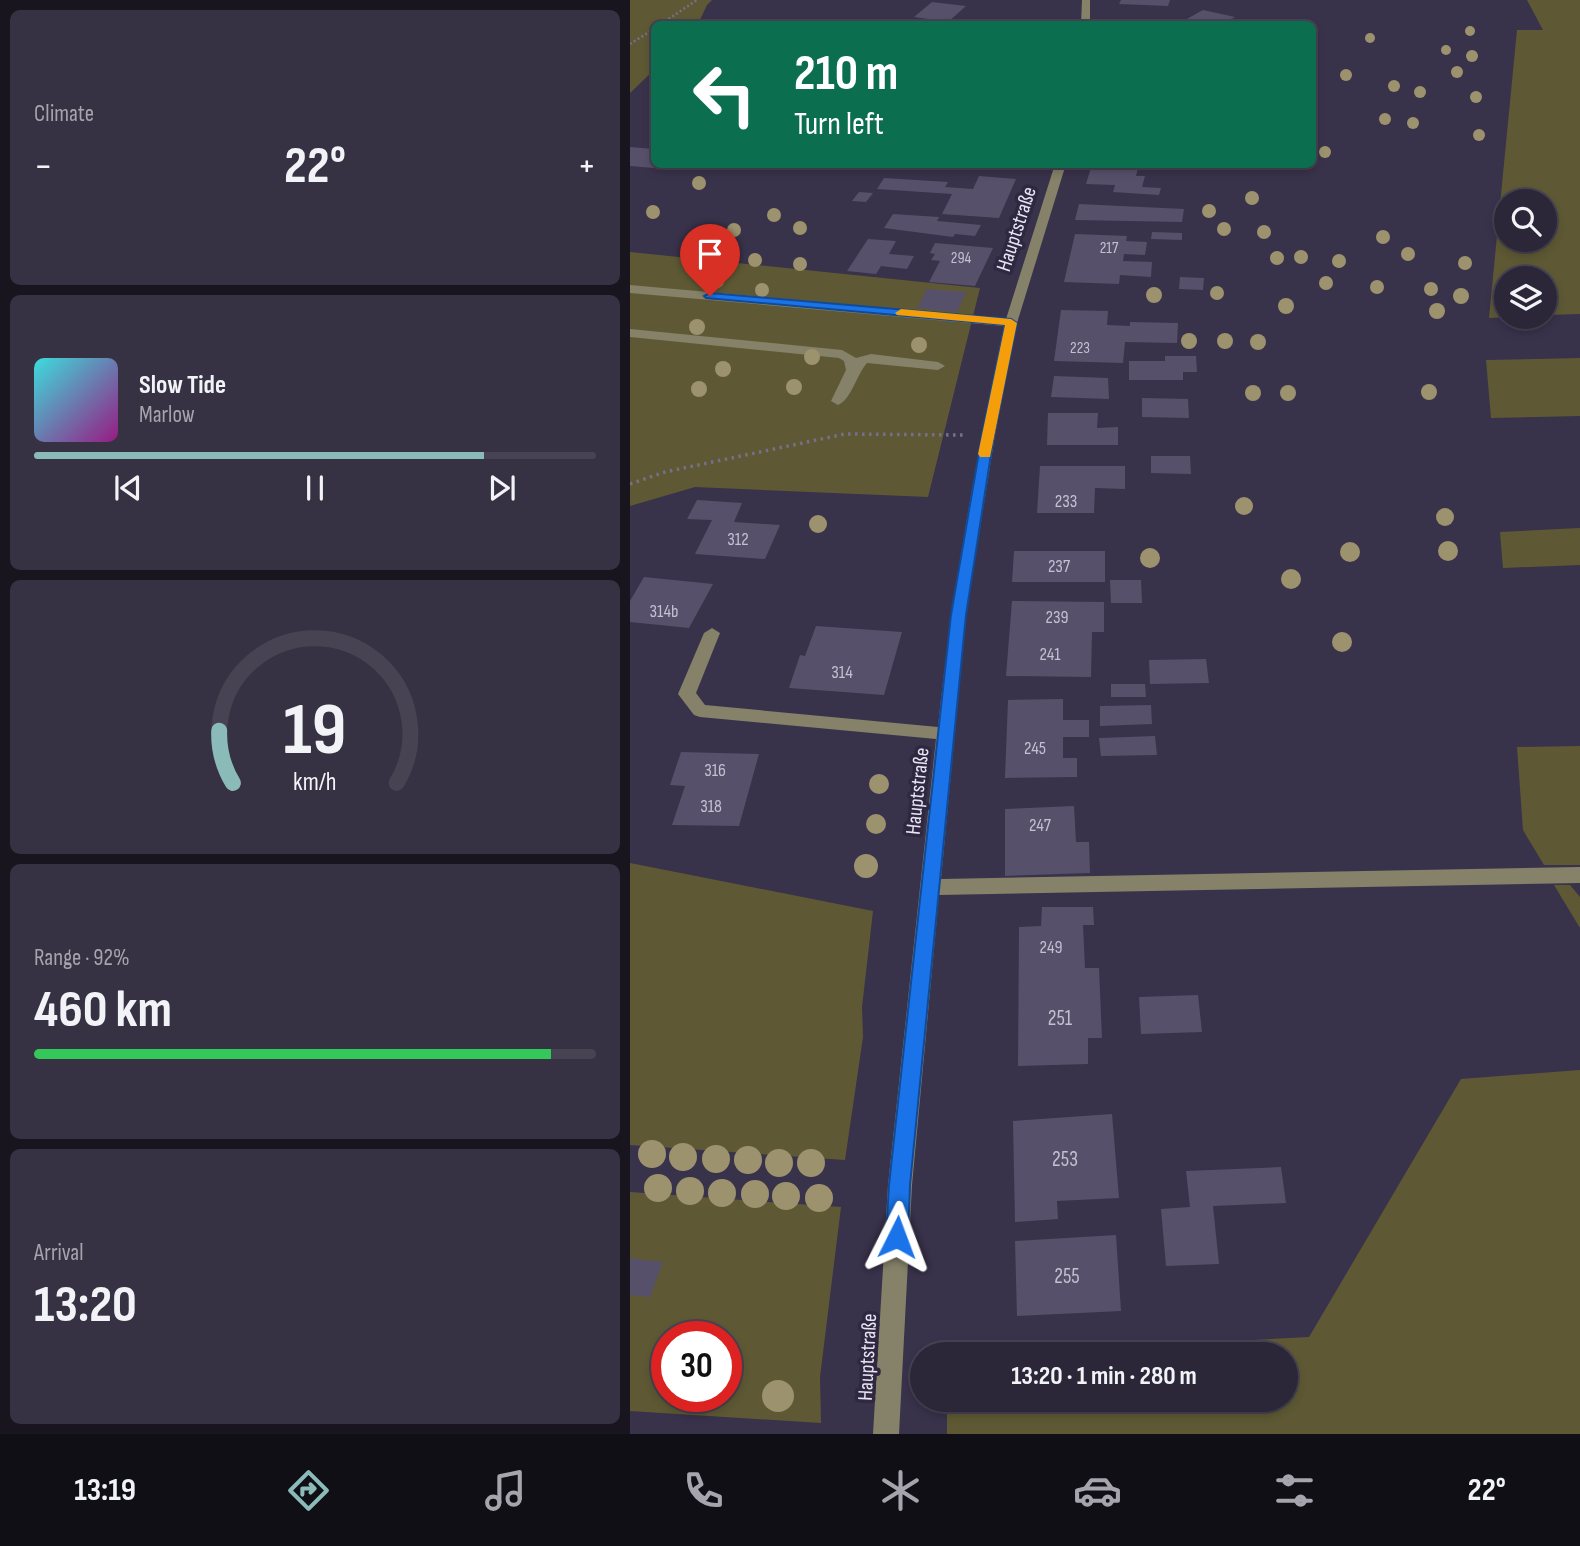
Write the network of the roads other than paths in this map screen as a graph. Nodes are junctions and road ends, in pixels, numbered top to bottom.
1 (1086, 0) edge
2 (1086, 21) edge
3 (1060, 168) edge
4 (630, 289) edge
5 (1011, 323) junction
6 (630, 333) edge
7 (938, 366) dead end
8 (853, 370) junction
9 (838, 401) dead end
10 (712, 633) dead end
11 (946, 734) junction
12 (1580, 875) edge
13 (930, 887) junction
14 (886, 1434) edge

1 - 2 street
3 - 5 street, Hauptstraße
4 - 5 street
5 - 11 street, Hauptstraße
6 - 8 street
7 - 8 street
8 - 9 street
10 - 11 street
11 - 13 street, Hauptstraße
12 - 13 street
13 - 14 street, Hauptstraße

